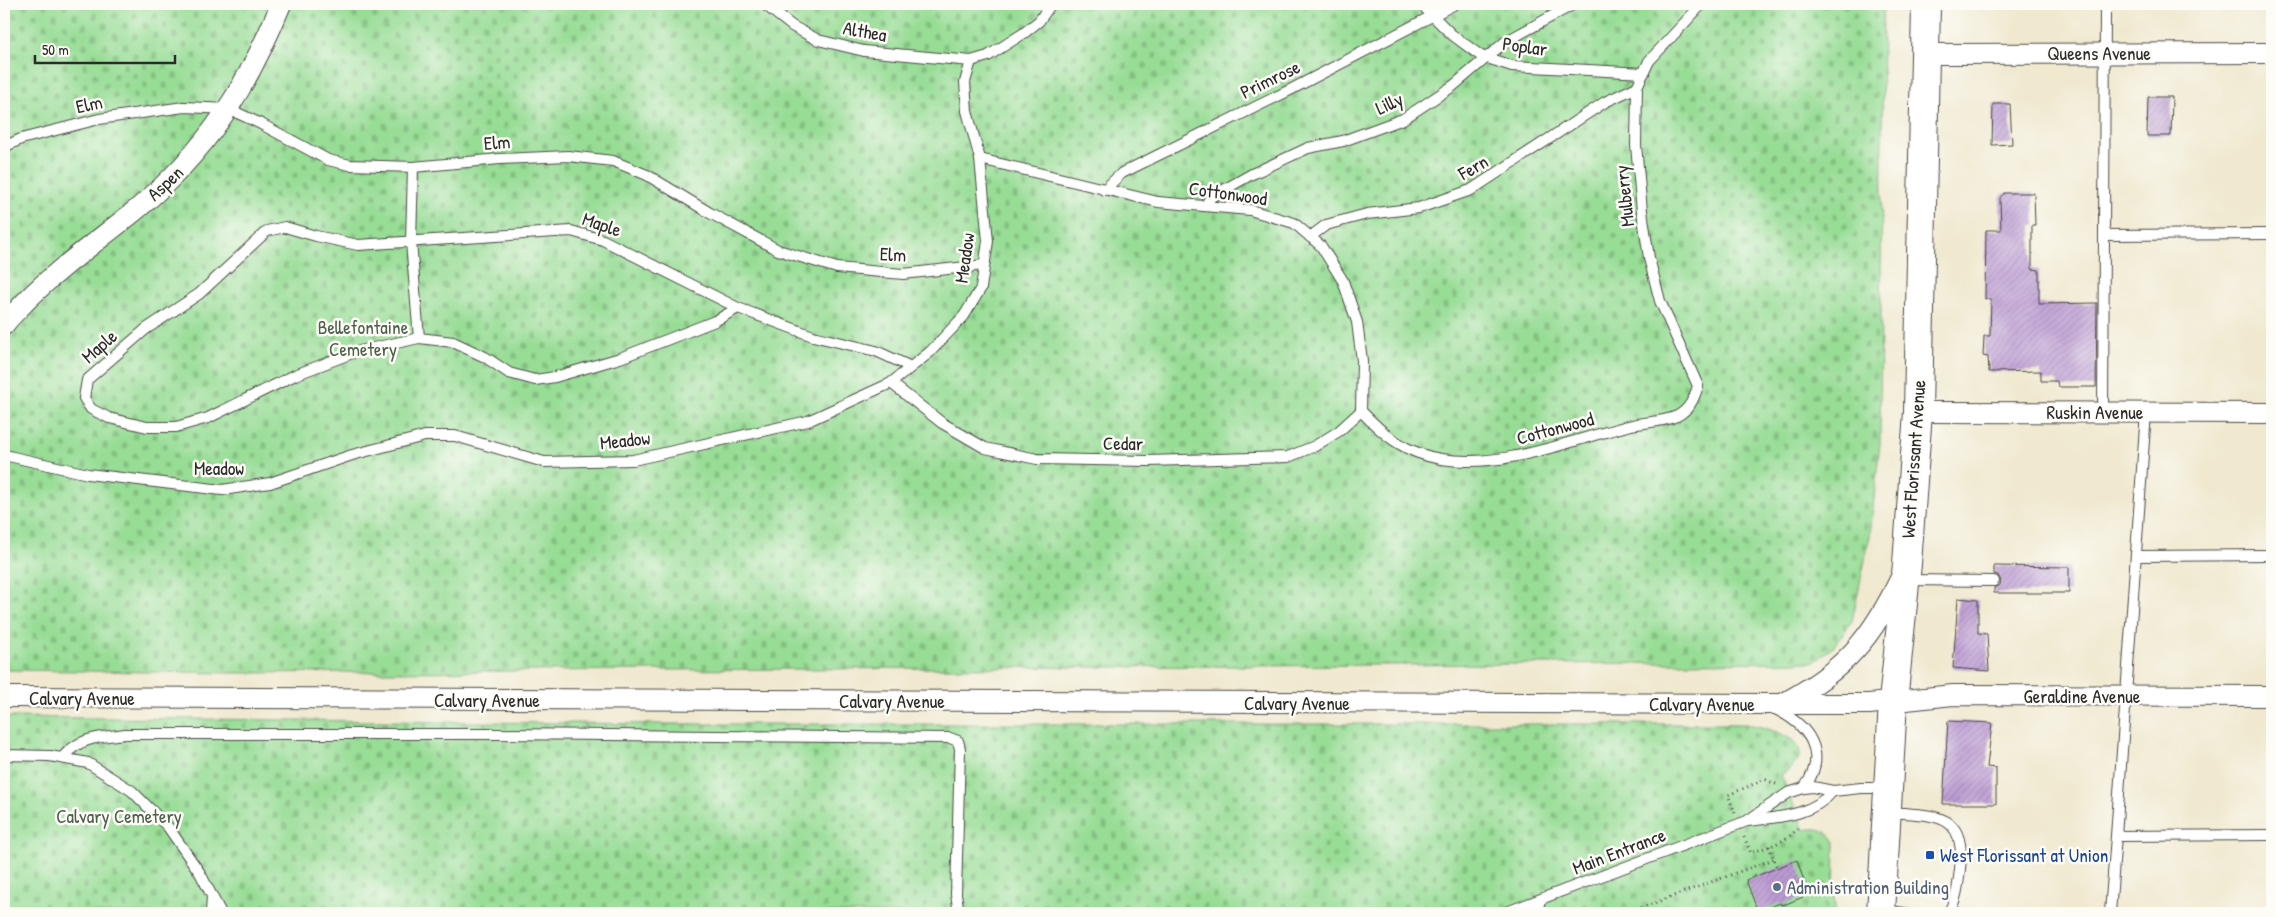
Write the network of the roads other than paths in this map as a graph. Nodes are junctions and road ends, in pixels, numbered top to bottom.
1 (281, 4) edge
2 (765, 4) edge
3 (1051, 4) edge
4 (1422, 4) edge
5 (1455, 4) edge
6 (1574, 4) edge
7 (1702, 4) edge
8 (1926, 4) edge
9 (2105, 4) edge
10 (1432, 15) junction
11 (2104, 53) junction
12 (2272, 53) edge
13 (1925, 54) junction
14 (1486, 57) junction
15 (971, 61) junction
16 (1644, 73) junction
17 (1637, 87) junction
18 (229, 109) junction
19 (4, 147) edge
20 (980, 158) junction
21 (413, 167) junction
22 (1104, 190) junction
23 (1205, 206) junction
24 (2272, 234) edge
25 (2104, 235) junction
26 (1310, 237) junction
27 (411, 242) junction
28 (984, 265) junction
29 (738, 308) junction
30 (4, 325) edge
31 (419, 338) junction
32 (911, 367) junction
33 (891, 383) junction
34 (1695, 398) joint
35 (1361, 411) junction
36 (1918, 412) junction
37 (2103, 412) junction
38 (2146, 412) junction
39 (2272, 412) edge
40 (4, 455) edge
41 (2272, 555) edge
42 (2138, 556) junction
43 (1906, 572) junction
44 (1994, 581) dead end
45 (2126, 696) junction
46 (2272, 696) edge
47 (4, 697) edge
48 (1893, 702) junction
49 (1773, 704) junction
50 (4, 755) edge
51 (62, 758) junction
52 (1804, 788) junction
53 (1833, 791) junction
54 (1887, 800) junction
55 (1747, 821) junction
56 (2272, 835) edge
57 (2116, 836) junction
58 (212, 896) junction
59 (1540, 900) junction
60 (1889, 912) edge
61 (211, 913) edge
62 (222, 913) edge
63 (958, 913) edge
64 (1504, 913) edge
65 (1537, 913) edge
66 (1948, 913) edge
67 (2110, 913) edge

1 - 18 street, Aspen
2 - 15 lane, Althea
3 - 15 lane
4 - 10 lane, Poplar
5 - 10 lane, Primrose
6 - 14 lane, Lilly
7 - 16 lane, Mulberry
8 - 13 main road, West Florissant Avenue
9 - 11 lane
10 - 14 lane, Poplar
10 - 22 lane, Primrose
11 - 12 street, Queens Avenue
11 - 13 street, Queens Avenue
11 - 25 lane
13 - 36 main road, West Florissant Avenue
14 - 16 lane, Poplar
14 - 23 lane, Lilly
15 - 20 lane, Meadow
16 - 17 lane, Mulberry
17 - 26 lane, Fern
17 - 34 lane, Mulberry
18 - 19 lane, Elm
18 - 21 lane, Elm
18 - 30 street, Aspen
20 - 22 lane, Cottonwood
20 - 28 lane, Meadow
21 - 27 lane
21 - 28 lane, Elm
22 - 23 lane, Cottonwood
23 - 26 lane, Cottonwood
24 - 25 lane
25 - 37 lane
26 - 35 lane, Cottonwood
27 - 29 lane, Maple
27 - 31 lane
27 - 31 lane, Maple
28 - 32 lane, Meadow
29 - 31 lane, Maple
29 - 32 lane, Maple
32 - 33 lane, Meadow
33 - 35 lane, Cedar
33 - 40 lane, Meadow
34 - 35 lane, Cottonwood
36 - 37 street, Ruskin Avenue
36 - 43 main road, West Florissant Avenue
37 - 38 street, Ruskin Avenue
38 - 39 street, Ruskin Avenue
38 - 42 lane
41 - 42 lane
42 - 45 lane
43 - 44 lane
43 - 48 main road, West Florissant Avenue
43 - 49 street, Calvary Avenue
45 - 46 street, Geraldine Avenue
45 - 48 street, Geraldine Avenue
45 - 57 lane
47 - 49 street, Calvary Avenue
48 - 49 street, Calvary Avenue
48 - 54 main road, West Florissant Avenue
49 - 52 lane
50 - 51 lane
51 - 58 lane
51 - 63 lane
52 - 53 lane, Main Entrance
52 - 55 lane, Main Entrance
53 - 54 lane, Main Entrance
53 - 55 lane, Main Entrance
54 - 60 main road, West Florissant Avenue
54 - 66 lane, Main Entrance
55 - 59 lane, Main Entrance
56 - 57 lane
57 - 67 lane
58 - 61 lane
58 - 62 lane
59 - 64 lane, Main Entrance
59 - 65 lane

